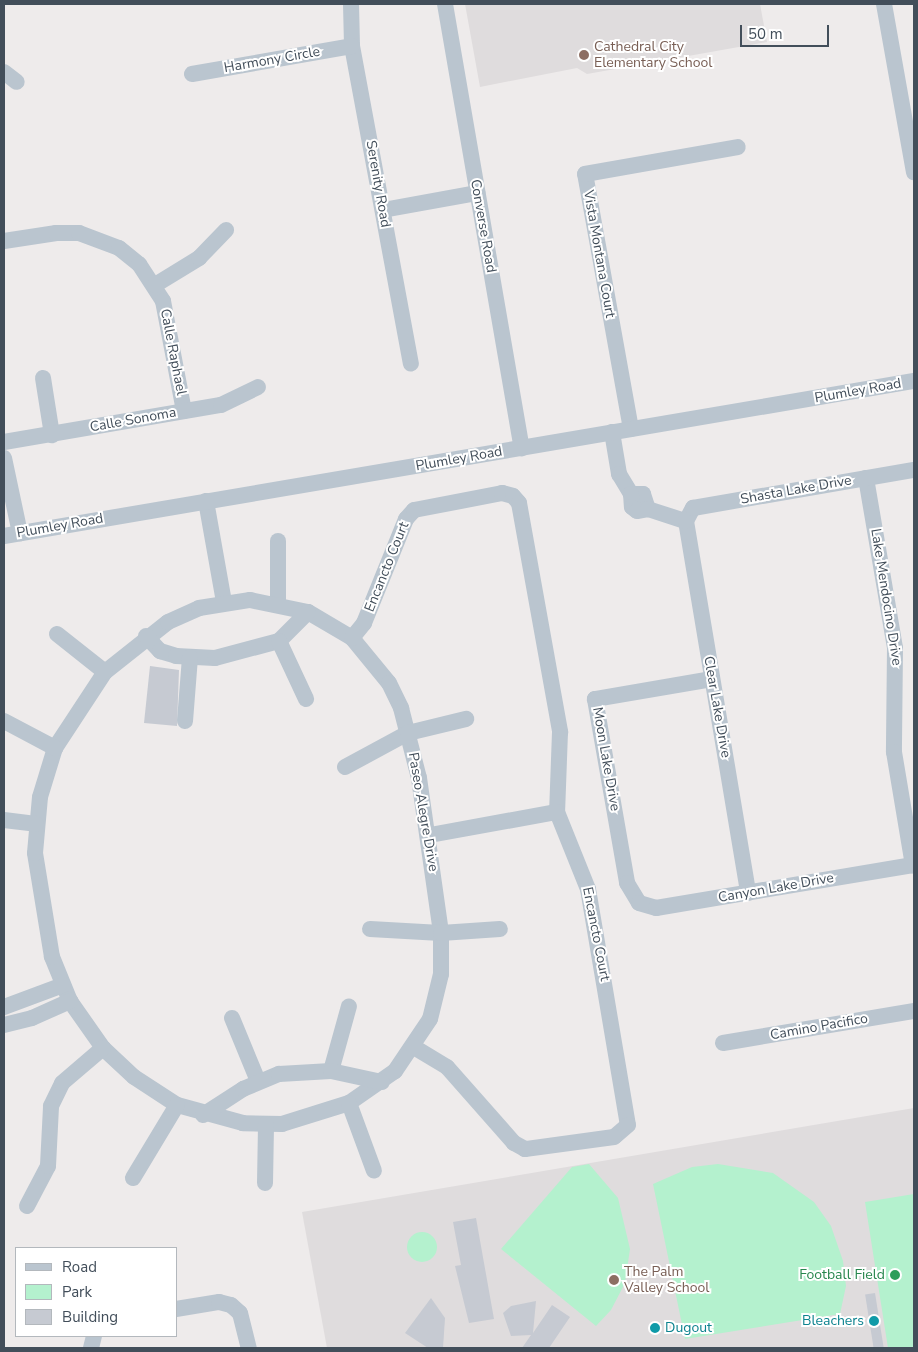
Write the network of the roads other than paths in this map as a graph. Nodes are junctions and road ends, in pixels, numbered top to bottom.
1 (351, 4) edge
2 (445, 4) edge
3 (884, 4) edge
4 (352, 46) junction
5 (4, 72) edge
6 (192, 74) dead end
7 (17, 82) dead end
8 (738, 147) dead end
9 (914, 172) edge
10 (477, 192) junction
11 (383, 210) junction
12 (226, 230) dead end
13 (4, 241) edge
14 (155, 285) junction
15 (411, 364) dead end
16 (43, 378) dead end
17 (914, 381) edge
18 (258, 387) dead end
19 (184, 411) junction
20 (631, 429) junction
21 (612, 432) junction
22 (52, 435) junction
23 (4, 442) edge
24 (522, 448) junction
25 (4, 458) edge
26 (914, 470) edge
27 (866, 478) junction
28 (206, 501) junction
29 (686, 521) junction
30 (8, 534) edge
31 (278, 541) dead end
32 (224, 602) junction
33 (278, 603) junction
34 (308, 612) junction
35 (57, 634) dead end
36 (146, 636) junction
37 (352, 638) junction
38 (279, 641) junction
39 (190, 657) junction
40 (106, 672) junction
41 (712, 679) junction
42 (306, 699) dead end
43 (466, 719) dead end
44 (185, 720) dead end
45 (4, 721) edge
46 (408, 733) junction
47 (55, 748) junction
48 (345, 767) dead end
49 (557, 812) junction
50 (4, 820) edge
51 (36, 824) junction
52 (430, 835) junction
53 (914, 865) edge
54 (748, 893) junction
55 (639, 903) joint
56 (370, 929) dead end
57 (500, 930) dead end
58 (441, 934) junction
59 (63, 985) junction
60 (70, 1001) junction
61 (349, 1006) dead end
62 (4, 1007) edge
63 (914, 1011) edge
64 (232, 1018) dead end
65 (4, 1025) edge
66 (723, 1043) dead end
67 (414, 1047) junction
68 (103, 1048) junction
69 (331, 1070) junction
70 (258, 1081) junction
71 (382, 1082) junction
72 (349, 1103) junction
73 (177, 1105) junction
74 (203, 1115) junction
75 (266, 1124) junction
76 (374, 1171) dead end
77 (133, 1178) dead end
78 (265, 1183) dead end
79 (27, 1206) dead end
80 (178, 1309) edge
81 (249, 1348) edge

1 - 4 street, Serenity Road
2 - 10 street, Converse Road
3 - 9 street
4 - 6 street, Harmony Circle
4 - 11 street, Serenity Road
5 - 7 street
8 - 20 street, Vista Montana Court
10 - 11 street
10 - 24 street, Converse Road
11 - 15 street, Serenity Road
12 - 14 street
13 - 14 street, Calle Raphael
14 - 19 street, Calle Raphael
16 - 22 street
17 - 20 street, Plumley Road
18 - 19 street, Calle Sonoma
19 - 22 street, Calle Sonoma
20 - 21 street, Plumley Road
21 - 24 street, Plumley Road
21 - 29 street
22 - 23 street, Calle Sonoma
24 - 28 street, Plumley Road
25 - 30 street
26 - 27 street, Shasta Lake Drive
27 - 29 street, Shasta Lake Drive
27 - 53 street, Lake Mendocino Drive
28 - 30 street, Plumley Road
28 - 32 street
29 - 41 street, Clear Lake Drive
31 - 33 street
32 - 33 street, Paseo Alegre Drive
32 - 36 street, Paseo Alegre Drive
33 - 34 street, Paseo Alegre Drive
34 - 37 street, Paseo Alegre Drive
34 - 38 street
35 - 40 street
36 - 39 street
36 - 40 street, Paseo Alegre Drive
37 - 46 street, Paseo Alegre Drive
37 - 49 street, Encancto Court
38 - 39 street
38 - 42 street
39 - 44 street
40 - 47 street, Paseo Alegre Drive
41 - 54 street, Clear Lake Drive
41 - 55 street, Moon Lake Drive
43 - 46 street
45 - 47 street
46 - 48 street
46 - 52 street, Paseo Alegre Drive
47 - 51 street, Paseo Alegre Drive
49 - 52 street
49 - 67 street, Encancto Court
50 - 51 street
51 - 59 street, Paseo Alegre Drive
52 - 58 street, Paseo Alegre Drive
53 - 54 street, Canyon Lake Drive
54 - 55 street, Canyon Lake Drive
56 - 58 street
57 - 58 street
58 - 67 street, Paseo Alegre Drive
59 - 60 street, Paseo Alegre Drive
59 - 62 street
60 - 65 street
60 - 68 street, Paseo Alegre Drive
61 - 69 street
63 - 66 street, Camino Pacifico
64 - 70 street
67 - 71 street, Paseo Alegre Drive
68 - 73 street, Paseo Alegre Drive
68 - 79 street
69 - 70 street
69 - 71 street
70 - 74 street
71 - 72 street, Paseo Alegre Drive
72 - 75 street, Paseo Alegre Drive
72 - 76 street
73 - 74 street, Paseo Alegre Drive
73 - 77 street
74 - 75 street, Paseo Alegre Drive
75 - 78 street
80 - 81 street

